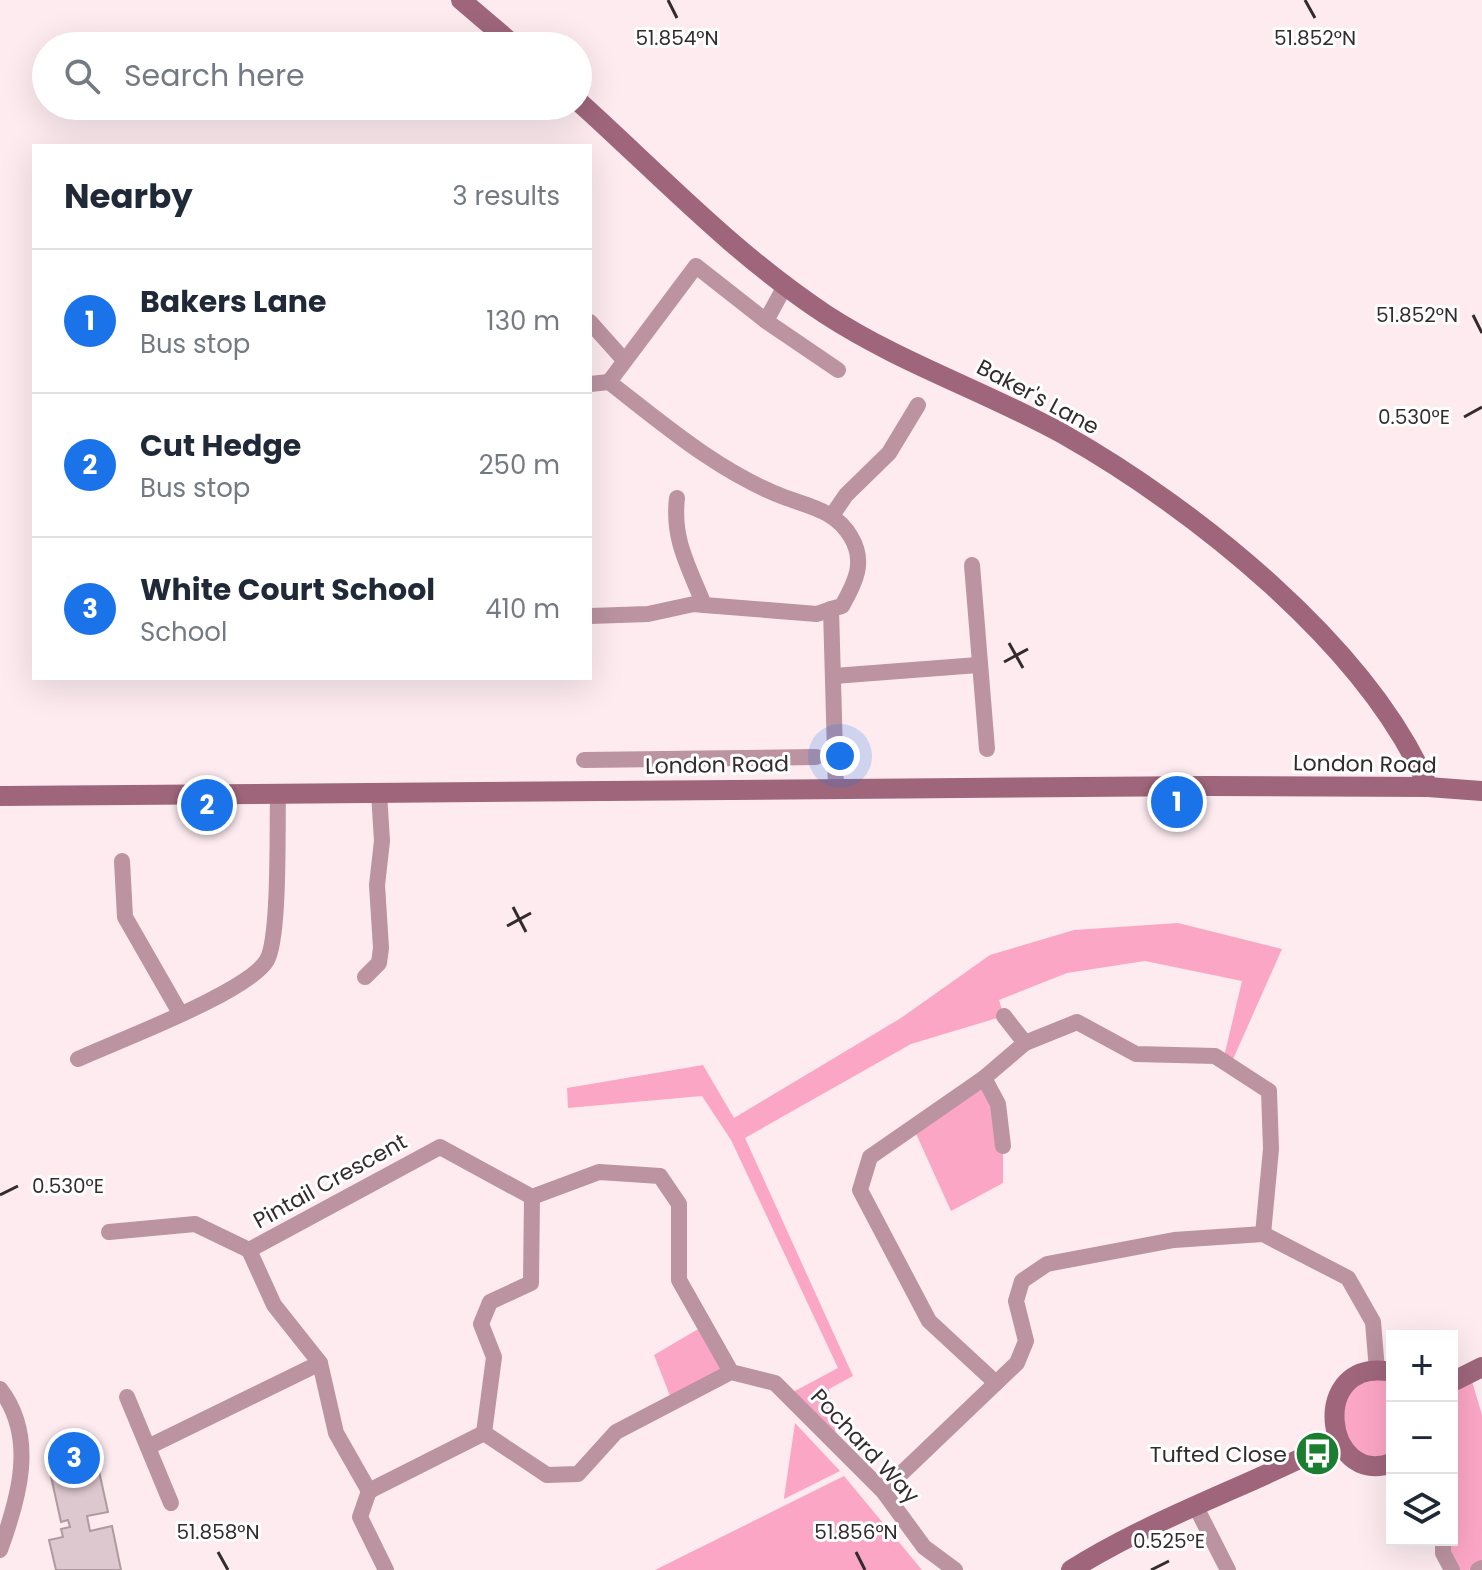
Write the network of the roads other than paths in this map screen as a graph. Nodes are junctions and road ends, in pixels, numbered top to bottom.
1 (461, 0) edge
2 (499, 32) edge
3 (592, 114) edge
4 (785, 286) junction
5 (766, 321) junction
6 (592, 324) edge
7 (623, 359) junction
8 (838, 370) dead end
9 (609, 382) junction
10 (592, 384) edge
11 (918, 405) dead end
12 (677, 498) dead end
13 (833, 514) junction
14 (972, 565) dead end
15 (704, 605) junction
16 (831, 609) junction
17 (592, 616) edge
18 (978, 665) junction
19 (834, 676) junction
20 (987, 749) dead end
21 (816, 757) dead end
22 (718, 758) junction
23 (584, 760) dead end
24 (1428, 787) junction
25 (720, 789) junction
26 (836, 789) junction
27 (1482, 791) edge
28 (379, 793) junction
29 (278, 795) junction
30 (0, 796) edge
31 (122, 861) dead end
32 (365, 977) dead end
33 (180, 1013) junction
34 (1004, 1016) dead end
35 (1025, 1043) junction
36 (78, 1059) dead end
37 (984, 1078) junction
38 (1003, 1146) dead end
39 (532, 1197) junction
40 (109, 1232) dead end
41 (1263, 1234) junction
42 (249, 1250) junction
43 (320, 1363) junction
44 (1482, 1367) edge
45 (1385, 1371) edge
46 (731, 1372) junction
47 (1458, 1379) edge
48 (996, 1383) junction
49 (0, 1389) edge
50 (127, 1397) dead end
51 (484, 1433) junction
52 (1338, 1440) junction
53 (148, 1447) junction
54 (1386, 1463) edge
55 (369, 1491) junction
56 (883, 1491) junction
57 (171, 1503) dead end
58 (1196, 1507) junction
59 (1443, 1546) edge
60 (0, 1550) edge
61 (386, 1570) edge
62 (955, 1570) edge
63 (1071, 1570) edge
64 (1228, 1570) edge
65 (1452, 1570) edge

1 - 2 street
3 - 4 street, Baker's Lane
4 - 5 street
4 - 24 street, Baker's Lane
5 - 7 street
5 - 8 street
6 - 7 street
7 - 9 street
9 - 10 street
9 - 13 street
11 - 13 street
12 - 15 street
13 - 16 street
14 - 18 street
15 - 16 street
15 - 17 street
16 - 19 street
18 - 19 street
18 - 20 street
19 - 26 street
21 - 22 street
22 - 23 street
22 - 25 street
24 - 26 street, London Road
24 - 27 street, London Road
25 - 26 street, London Road
25 - 28 street, London Road
28 - 29 street, London Road
28 - 32 street
29 - 30 street, London Road
29 - 33 street
31 - 33 street
33 - 36 street
34 - 35 street
35 - 37 street
35 - 41 street
37 - 38 street
37 - 48 street
39 - 42 street, Pintail Crescent
39 - 46 street
39 - 51 street
40 - 42 street
41 - 45 street
41 - 48 street
42 - 43 street, Pintail Crescent
43 - 53 street
43 - 55 street, Pintail Crescent
44 - 47 street
45 - 52 street
46 - 51 street
46 - 56 street, Pochard Way
48 - 56 street
49 - 60 street
50 - 53 street
51 - 55 street
52 - 54 street
52 - 58 street
53 - 57 street
55 - 61 street
56 - 62 street, Pochard Way
58 - 63 street
58 - 64 street
59 - 65 street

